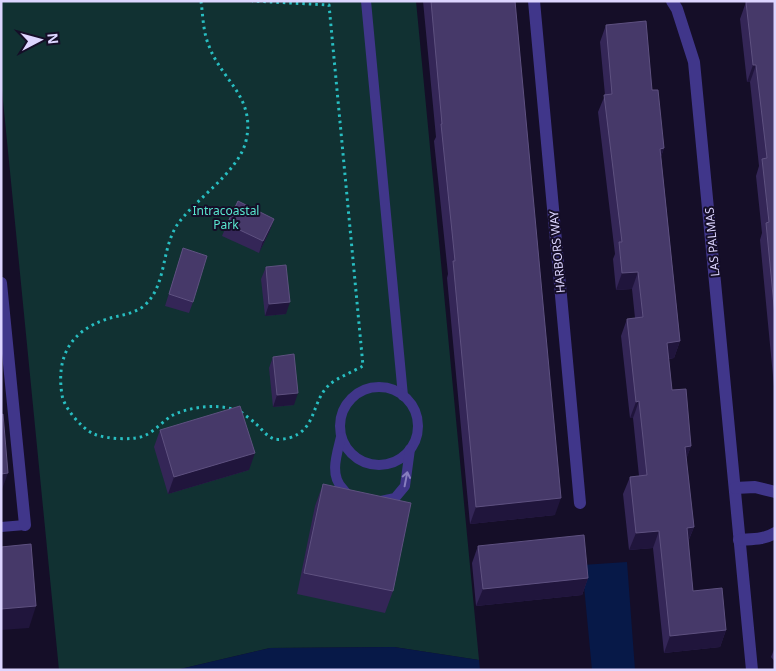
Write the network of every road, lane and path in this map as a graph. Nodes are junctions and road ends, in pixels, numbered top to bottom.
1 (201, 1) edge
2 (252, 1) edge
3 (366, 1) edge
4 (534, 1) edge
5 (672, 1) edge
6 (1, 283) edge
7 (403, 396) junction
8 (341, 436) junction
9 (410, 449) junction
10 (735, 488) junction
11 (775, 492) edge
12 (580, 504) dead end
13 (24, 525) joint
14 (1, 527) edge
15 (775, 533) edge
16 (739, 540) junction
17 (752, 670) edge

1 - 2 path
3 - 7 lane
4 - 12 street, HARBORS WAY
5 - 10 street, LAS PALMAS
6 - 13 street
7 - 8 lane
7 - 9 lane
8 - 9 lane
8 -> 9 lane
10 - 11 street
10 - 16 street, LAS PALMAS
13 - 14 lane
15 - 16 street
16 - 17 street, LAS PALMAS

